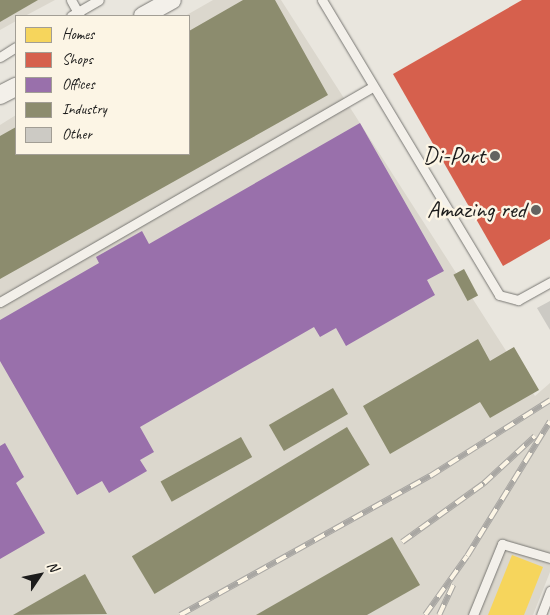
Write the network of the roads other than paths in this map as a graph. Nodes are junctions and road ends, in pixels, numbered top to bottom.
1 (71, 0) edge
2 (99, 0) edge
3 (172, 0) edge
4 (322, 0) edge
5 (76, 15) edge
6 (145, 15) edge
7 (15, 48) edge
8 (0, 57) edge
9 (372, 87) junction
10 (15, 88) edge
11 (0, 95) edge
12 (550, 282) edge
13 (0, 302) edge
14 (550, 558) edge
15 (550, 592) edge
16 (473, 615) edge
17 (541, 615) edge

1 - 5 lane
2 - 5 lane
3 - 6 street
4 - 9 lane
7 - 8 lane
9 - 12 lane
9 - 13 lane
10 - 11 street
14 - 16 lane
15 - 17 lane

